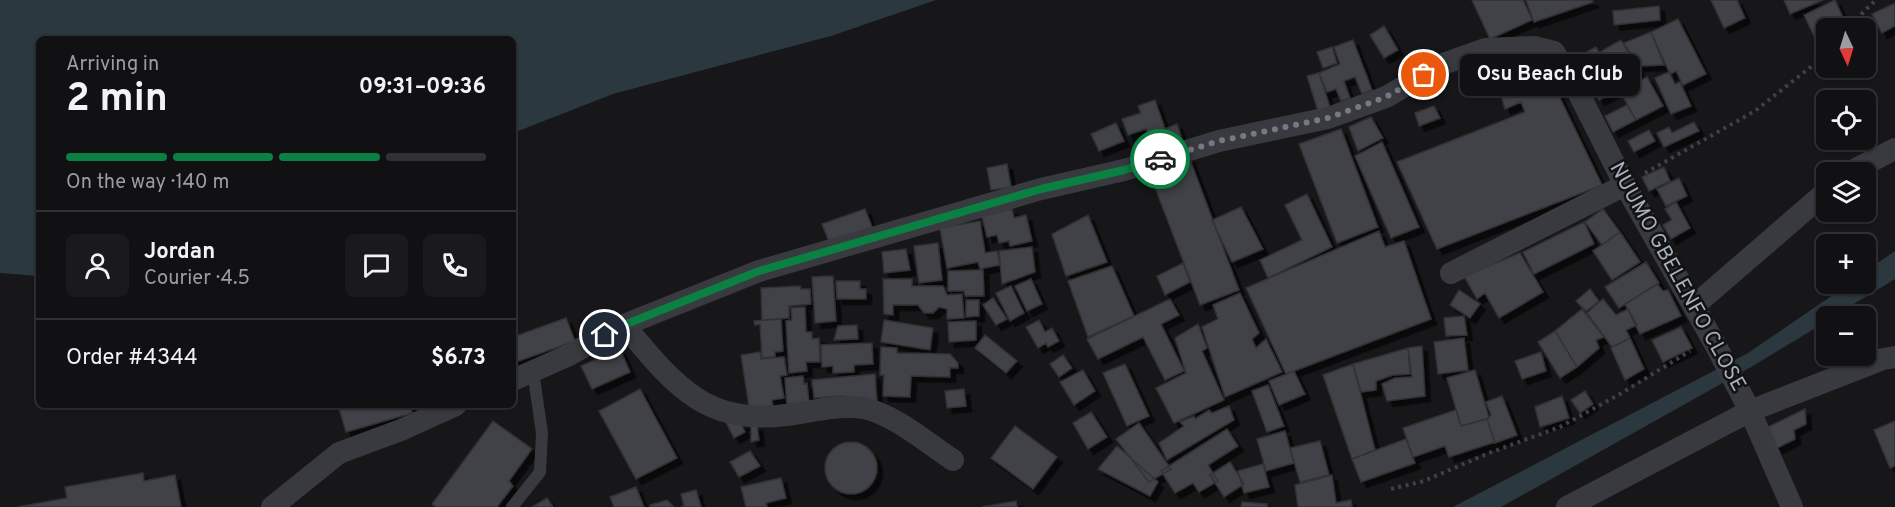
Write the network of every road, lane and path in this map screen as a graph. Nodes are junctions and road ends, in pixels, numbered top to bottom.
1 (1876, 0) edge
2 (1860, 18) edge
3 (1816, 63) edge
4 (1895, 148) edge
5 (1869, 162) edge
6 (1625, 185) junction
7 (1816, 201) edge
8 (1451, 273) dead end
9 (1694, 306) junction
10 (624, 325) junction
11 (1714, 342) junction
12 (1895, 357) edge
13 (523, 375) edge
14 (1745, 401) junction
15 (449, 408) edge
16 (953, 460) dead end
17 (1391, 489) dead end
18 (272, 507) edge
19 (512, 507) edge
20 (1567, 507) edge
21 (1792, 507) edge

1 - 2 path
3 - 6 path
4 - 5 street
6 - 8 street
6 - 9 street, NUUMO GBELENFO CLOSE
6 - 10 street, NUUMO GBELENFO CLOSE
7 - 9 street
9 - 11 street, NUUMO GBELENFO CLOSE
10 - 13 street
10 - 16 street
11 - 14 street, NUUMO GBELENFO CLOSE
11 - 17 path
12 - 14 street
13 - 19 lane
14 - 20 street
14 - 21 street, NUUMO GBELENFO CLOSE
15 - 18 street

